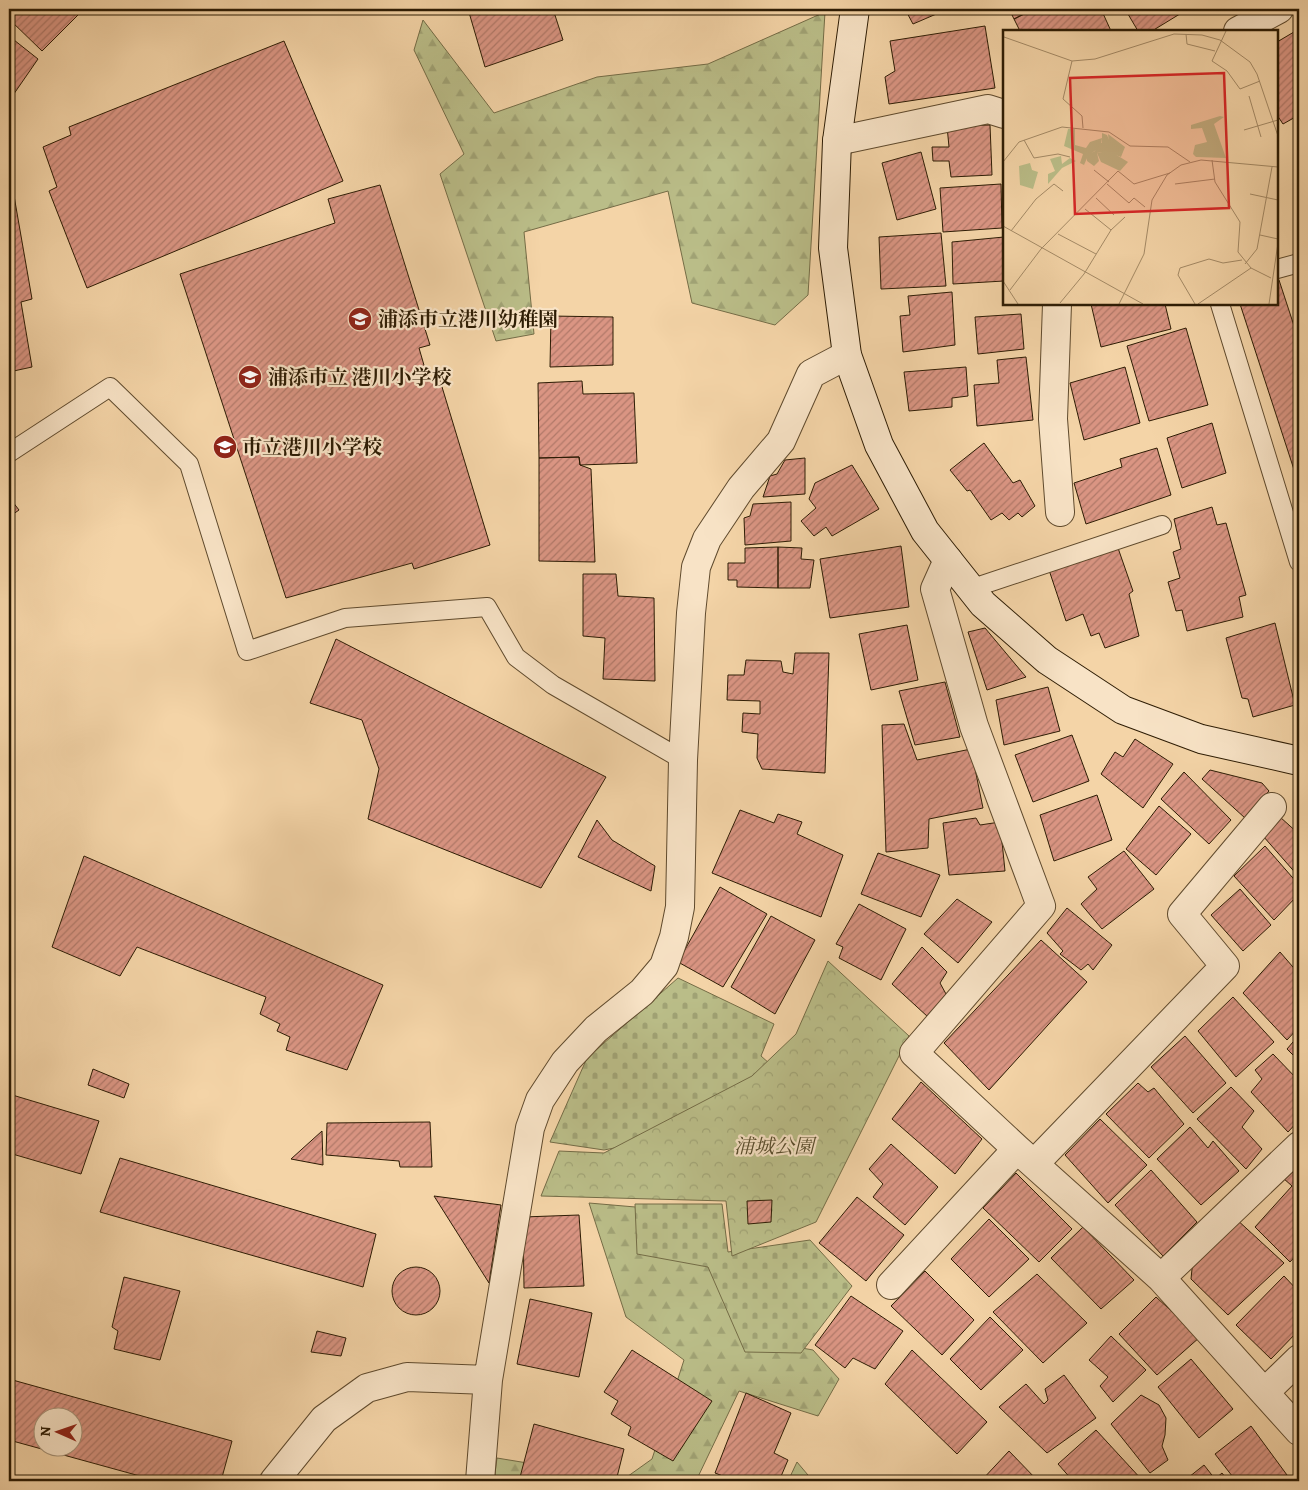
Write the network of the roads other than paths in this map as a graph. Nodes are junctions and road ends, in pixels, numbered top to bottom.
1 (855, 9) edge
2 (1279, 9) edge
3 (1240, 30) edge
4 (1003, 114) edge
5 (837, 141) junction
6 (1299, 262) edge
7 (1278, 269) edge
8 (1057, 305) edge
9 (1220, 305) edge
10 (847, 355) junction
11 (9, 453) edge
12 (1060, 512) dead end
13 (1162, 525) dead end
14 (948, 560) junction
15 (1299, 562) edge
16 (970, 589) junction
17 (683, 760) junction
18 (1299, 761) edge
19 (1272, 807) dead end
20 (1299, 1146) edge
21 (1026, 1157) junction
22 (1161, 1278) junction
23 (891, 1285) dead end
24 (1299, 1360) edge
25 (488, 1380) junction
26 (1265, 1392) junction
27 (1299, 1431) edge
28 (274, 1481) edge
29 (480, 1481) edge

1 - 5 street
2 - 3 street
4 - 5 street
5 - 10 street
6 - 7 lane
8 - 12 street
9 - 15 lane
10 - 14 street
10 - 17 street
11 - 17 lane
13 - 16 lane
14 - 16 street
14 - 21 street
16 - 18 street
17 - 25 street
19 - 21 street
20 - 22 street
21 - 22 street
21 - 23 street
22 - 26 street
24 - 26 street
25 - 28 street
25 - 29 street
26 - 27 street

